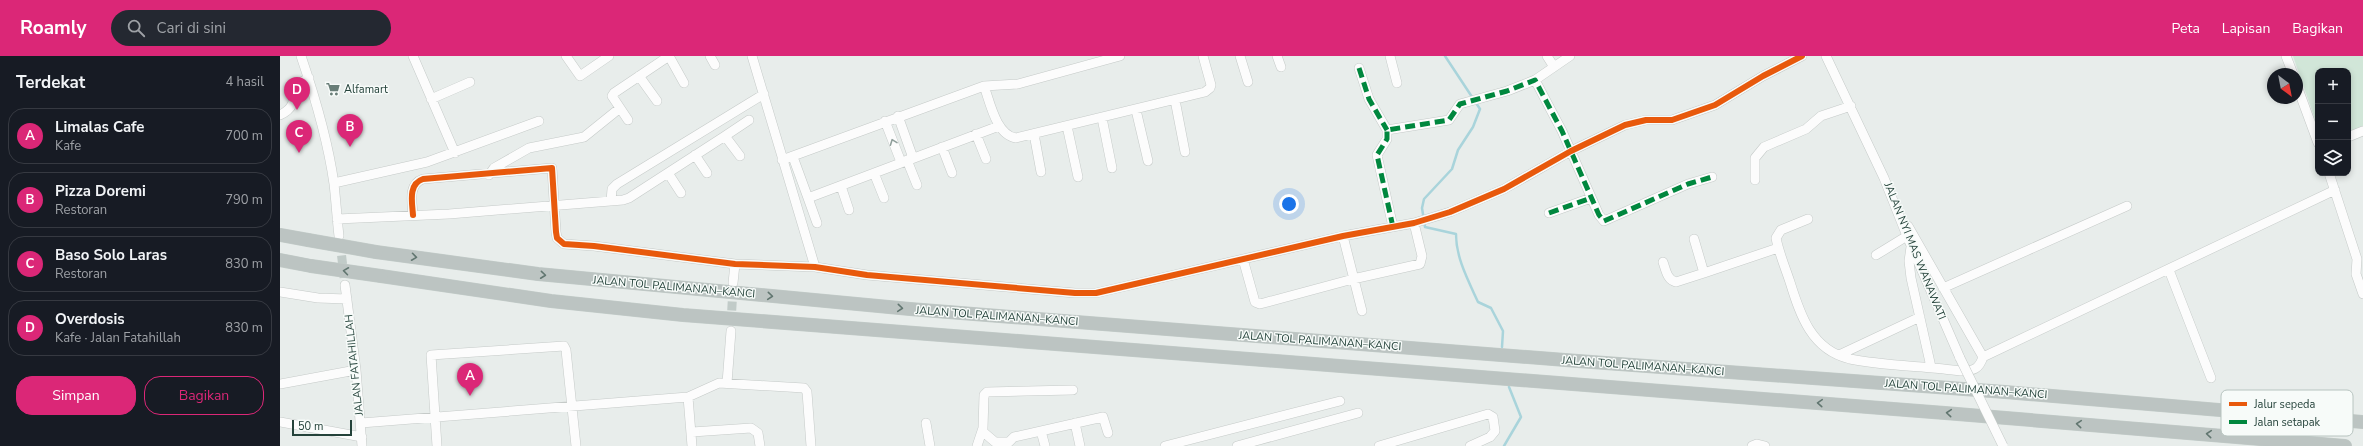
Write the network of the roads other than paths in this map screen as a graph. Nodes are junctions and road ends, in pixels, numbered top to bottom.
1 (301, 56) edge
2 (414, 56) edge
3 (566, 56) edge
4 (608, 56) edge
5 (669, 56) edge
6 (710, 56) edge
7 (752, 56) edge
8 (1120, 56) edge
9 (1203, 56) edge
10 (1240, 56) edge
11 (1277, 56) edge
12 (1390, 56) edge
13 (1547, 56) edge
14 (1570, 56) edge
15 (1802, 56) edge
16 (1826, 56) edge
17 (2286, 56) edge
18 (715, 65) dead end
19 (1281, 67) dead end
20 (1554, 67) junction
21 (1359, 68) dead end
22 (2291, 68) edge
23 (639, 76) junction
24 (309, 78) junction
25 (1535, 80) junction
26 (470, 82) dead end
27 (1248, 82) dead end
28 (684, 83) dead end
29 (1396, 83) dead end
30 (984, 86) junction
31 (764, 94) junction
32 (431, 99) junction
33 (1175, 100) junction
34 (657, 102) dead end
35 (2303, 102) edge
36 (1851, 106) junction
37 (620, 108) junction
38 (1136, 110) junction
39 (280, 114) edge
40 (898, 116) junction
41 (1102, 118) junction
42 (628, 120) dead end
43 (749, 120) dead end
44 (539, 121) dead end
45 (885, 121) junction
46 (999, 126) junction
47 (1067, 126) junction
48 (1388, 130) junction
49 (2363, 131) edge
50 (976, 134) junction
51 (1034, 134) junction
52 (691, 136) junction
53 (725, 136) junction
54 (2351, 136) edge
55 (2317, 140) edge
56 (942, 147) junction
57 (1571, 151) junction
58 (1185, 152) dead end
59 (455, 153) junction
60 (698, 153) junction
61 (740, 156) dead end
62 (793, 157) junction
63 (986, 159) dead end
64 (782, 160) junction
65 (907, 160) junction
66 (1148, 161) dead end
67 (412, 165) junction
68 (1112, 168) dead end
69 (1041, 172) dead end
70 (668, 173) junction
71 (707, 173) dead end
72 (874, 173) junction
73 (952, 173) dead end
74 (489, 175) junction
75 (1712, 176) dead end
76 (2330, 176) edge
77 (1078, 177) dead end
78 (1756, 180) dead end
79 (334, 184) junction
80 (917, 185) dead end
81 (841, 186) junction
82 (413, 188) junction
83 (2335, 190) junction
84 (681, 193) dead end
85 (808, 198) junction
86 (884, 198) dead end
87 (1591, 198) junction
88 (611, 201) junction
89 (556, 206) junction
90 (2127, 206) dead end
91 (849, 210) dead end
92 (1549, 213) dead end
93 (1899, 213) junction
94 (413, 215) junction
95 (337, 219) junction
96 (1808, 219) dead end
97 (817, 223) dead end
98 (1415, 223) junction
99 (1393, 227) junction
100 (280, 235) edge
101 (339, 236) tunnel mouth
102 (1343, 236) junction
103 (1907, 236) junction
104 (1694, 239) dead end
105 (1911, 246) junction
106 (1778, 248) junction
107 (1876, 255) dead end
108 (1243, 259) junction
109 (280, 260) edge
110 (1663, 262) dead end
111 (2360, 262) edge
112 (735, 264) junction
113 (815, 268) junction
114 (2169, 270) junction
115 (2360, 272) edge
116 (1704, 273) junction
117 (1353, 279) junction
118 (733, 283) tunnel mouth
119 (345, 285) tunnel mouth
120 (1944, 288) junction
121 (280, 292) edge
122 (2363, 294) edge
123 (347, 299) junction
124 (1362, 311) dead end
125 (1920, 316) junction
126 (731, 331) tunnel mouth
127 (1839, 355) junction
128 (1983, 357) junction
129 (1931, 367) junction
130 (356, 370) junction
131 (2210, 378) dead end
132 (727, 383) junction
133 (280, 384) edge
134 (1073, 390) dead end
135 (688, 397) junction
136 (1340, 401) dead end
137 (571, 407) junction
138 (1305, 409) junction
139 (2221, 410) edge
140 (1358, 413) dead end
141 (435, 418) junction
142 (2353, 421) edge
143 (280, 422) edge
144 (2363, 422) edge
145 (361, 423) junction
146 (926, 423) dead end
147 (1075, 423) junction
148 (1309, 425) junction
149 (982, 431) junction
150 (1041, 431) junction
151 (692, 432) junction
152 (1108, 433) dead end
153 (2221, 435) edge
154 (2227, 436) edge
155 (362, 442) edge
156 (1009, 444) edge
157 (437, 446) edge
158 (576, 446) edge
159 (692, 446) edge
160 (760, 446) edge
161 (811, 446) edge
162 (930, 446) edge
163 (977, 446) edge
164 (1045, 446) edge
165 (1080, 446) edge
166 (1165, 446) edge
167 (1237, 446) edge
168 (1379, 446) edge
169 (1470, 446) edge
170 (1752, 446) edge
171 (1765, 446) edge
172 (2003, 446) edge
173 (2345, 446) edge

1 - 24 street
2 - 32 street
3 - 4 street
5 - 23 street
5 - 28 street
6 - 18 street
7 - 31 street
8 - 30 street
9 - 33 street
10 - 27 street
11 - 19 street
12 - 29 street
13 - 20 street
14 - 20 street
15 - 57 street
16 - 36 street, JALAN NYI MAS WANAWATI
17 - 22 street
20 - 25 street
21 - 48 street
23 - 34 street
23 - 37 street
24 - 39 street
24 - 79 street
25 - 48 street
25 - 57 street
26 - 32 street
30 - 40 street
30 - 46 street
31 - 52 street
31 - 64 street
32 - 59 street
33 - 38 street
33 - 58 street
35 - 55 street
36 - 78 street
36 - 93 street, JALAN NYI MAS WANAWATI
37 - 42 street
37 - 74 street
38 - 41 street
38 - 66 street
40 - 45 street
40 - 65 street
41 - 47 street
41 - 68 street
43 - 53 street
44 - 59 street
45 - 62 street
65 -> 45 street
46 - 50 street
46 - 51 street
47 - 51 street
47 - 77 street
48 - 99 street
49 - 54 street
50 - 56 street
50 - 63 street
51 - 69 street
52 - 60 street
52 - 88 street
53 - 60 street
53 - 61 street
56 - 65 street
56 - 73 street
57 - 87 street
57 - 98 street
59 - 67 street
60 - 70 street
60 - 71 street
62 - 64 street
62 - 85 street
64 - 113 street
65 - 72 street
65 - 80 street
67 - 79 street
67 - 82 street
70 - 84 street
70 - 88 street
72 - 81 street
72 - 86 street
74 - 82 street
74 - 89 street
75 - 87 street
76 - 83 street
79 - 95 street
81 - 85 street
81 - 91 street
82 - 94 street
83 - 111 street
83 - 114 street
85 - 97 street
87 - 92 street
88 - 89 street
89 - 94 street
89 - 112 street
90 - 120 street
93 - 103 street, JALAN NYI MAS WANAWATI
93 - 120 street
94 - 95 street
95 - 101 street
96 - 106 street
98 - 99 street
98 - 117 street
99 - 102 street
100 -> 139 highway, JALAN TOL PALIMANAN–KANCI, bridge
102 - 108 street
102 - 117 street
103 - 105 street, JALAN NYI MAS WANAWATI
103 - 107 street
104 - 116 street
105 - 125 street
105 - 172 street, JALAN NYI MAS WANAWATI, bridge
106 - 116 street
106 - 127 street
108 - 113 street
108 - 117 street
153 -> 109 highway, JALAN TOL PALIMANAN–KANCI, bridge
110 - 116 street
111 - 115 street
112 - 113 street
112 - 118 street
114 - 128 street
114 - 131 street
115 - 122 street
117 - 124 street
119 - 123 street, JALAN FATAHILLAH
120 - 128 street
121 - 123 street
123 - 130 street, JALAN FATAHILLAH
125 - 127 street
125 - 129 street
126 - 132 street
127 - 129 street
128 - 129 street
130 - 133 street
130 - 145 street, JALAN FATAHILLAH
132 - 135 street
132 - 161 street
134 - 149 street
135 - 137 street
135 - 151 street
136 - 138 street
137 - 141 street
137 - 141 street
137 - 158 street
138 - 148 street
138 - 166 street
140 - 148 street
141 - 145 street
141 - 157 street
142 -> 144 highway, JALAN TOL PALIMANAN–KANCI, bridge
143 - 155 street
145 - 155 street, JALAN FATAHILLAH
146 - 162 street
147 - 150 street
147 - 152 street
147 - 165 street
148 - 167 street
149 - 156 street
149 - 163 street
150 - 156 street
150 - 164 street
151 - 159 street
151 - 160 street
173 -> 154 highway, JALAN TOL PALIMANAN–KANCI, bridge
168 - 169 street
170 - 171 street

